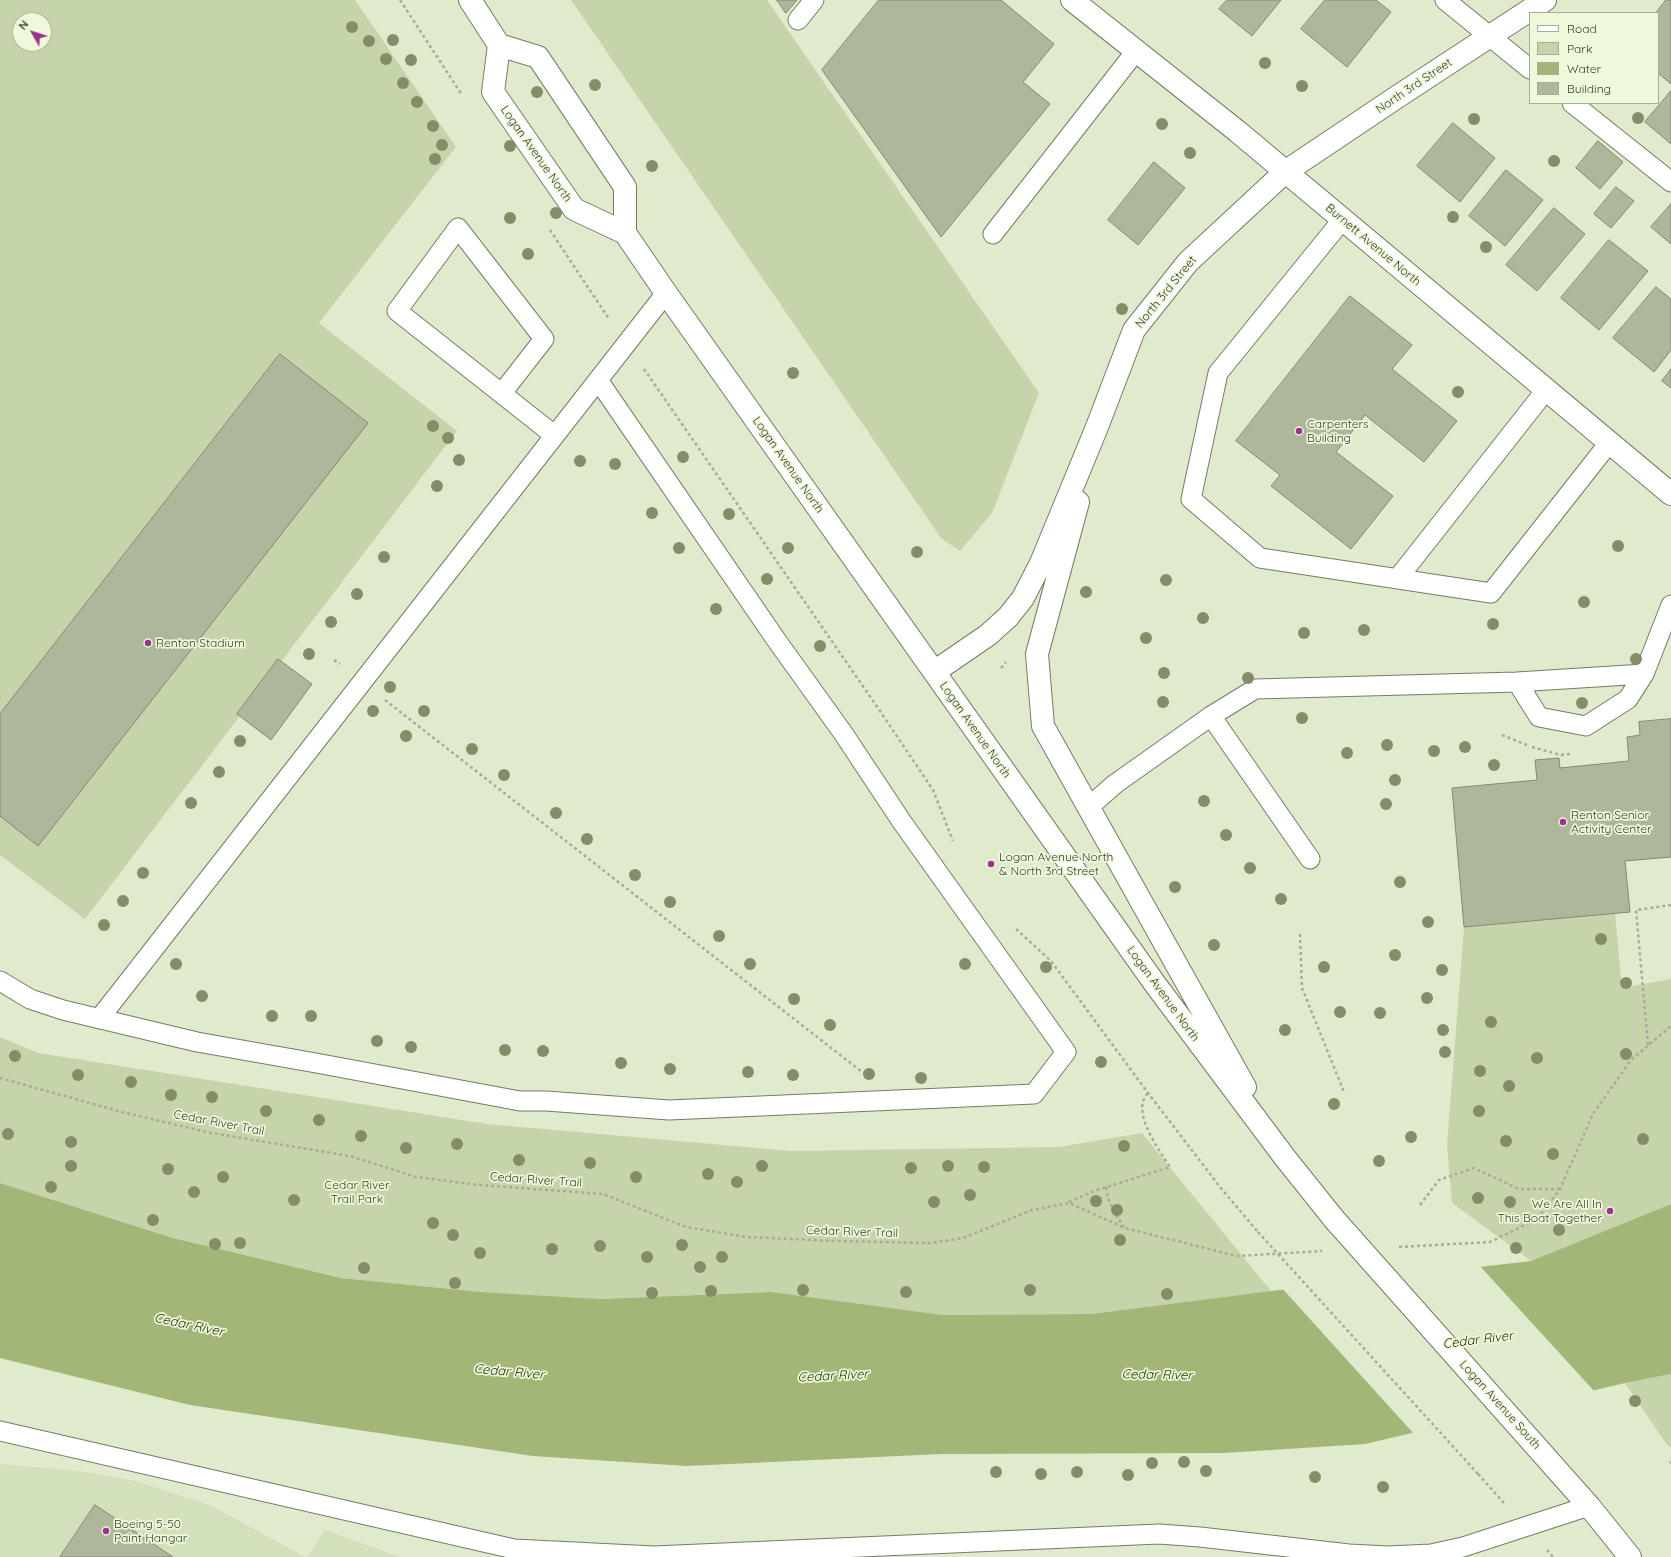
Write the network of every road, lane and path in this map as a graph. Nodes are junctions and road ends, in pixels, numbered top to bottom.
1 (470, 0) edge
2 (814, 0) edge
3 (1072, 0) edge
4 (1445, 0) edge
5 (1545, 0) edge
6 (798, 20) dead end
7 (1489, 36) junction
8 (499, 45) junction
9 (1136, 51) junction
10 (1529, 68) edge
11 (1573, 104) edge
12 (1285, 172) junction
13 (1671, 182) edge
14 (1343, 219) junction
15 (625, 233) junction
16 (993, 234) dead end
17 (666, 294) junction
18 (598, 380) junction
19 (1546, 390) junction
20 (502, 393) junction
21 (1098, 426) junction
22 (554, 436) junction
23 (1609, 443) junction
24 (1671, 494) edge
25 (1398, 578) junction
26 (1671, 605) edge
27 (334, 660) dead end
28 (847, 664) dead end
29 (934, 672) junction
30 (1644, 674) junction
31 (362, 682) junction
32 (1516, 682) junction
33 (1211, 716) junction
34 (1090, 806) junction
35 (955, 846) dead end
36 (1310, 859) dead end
37 (1671, 905) edge
38 (1010, 924) dead end
39 (1300, 934) dead end
40 (0, 981) edge
41 (99, 1019) junction
42 (1671, 1026) edge
43 (1648, 1046) junction
44 (0, 1078) edge
45 (1344, 1092) dead end
46 (1148, 1093) junction
47 (899, 1100) junction
48 (1286, 1159) junction
49 (1106, 1187) junction
50 (1069, 1203) junction
51 (1420, 1206) dead end
52 (1334, 1220) joint
53 (0, 1431) edge
54 (1488, 1485) dead end
55 (1589, 1506) junction
56 (1271, 1551) edge
57 (654, 1557) edge
58 (1630, 1557) edge

1 - 8 main road
2 - 6 lane
3 - 9 main road, Burnett Avenue North
4 - 7 lane
5 - 7 main road, North 3rd Street
7 - 10 lane
7 - 12 main road, North 3rd Street
8 - 15 main road
8 - 15 main road, Logan Avenue North
9 - 12 main road, Burnett Avenue North
9 - 16 lane
11 - 13 lane
12 - 14 main road, Burnett Avenue North
12 - 21 main road, North 3rd Street
14 - 19 main road, Burnett Avenue North
14 - 25 lane
15 - 17 main road, Logan Avenue North
17 - 18 lane
17 - 29 main road, Logan Avenue North
18 - 22 lane
18 - 47 lane
19 - 23 main road, Burnett Avenue North
19 - 25 lane
20 - 20 lane
20 - 22 lane
21 - 29 main road, North 3rd Street
21 - 34 main road
22 - 31 lane
23 - 24 main road, Burnett Avenue North
23 - 25 lane
26 - 30 lane
27 - 31 path
28 - 35 path
29 - 48 main road, Logan Avenue North
30 - 32 lane
30 - 32 lane
31 - 41 lane
31 - 47 path
32 - 33 lane
33 - 34 lane
33 - 36 lane
34 - 48 main road
37 - 43 path
38 - 46 path
39 - 45 path
40 - 41 lane
41 - 47 lane
42 - 43 path
43 - 51 path
44 - 50 path, Cedar River Trail
46 - 49 path, Cedar River Trail
46 - 54 path, bridge
48 - 52 main road, Logan Avenue North
49 - 50 path, Cedar River Trail
49 - 50 path
52 - 55 main road, Logan Avenue South, bridge
53 - 57 lane
55 - 56 lane
55 - 58 main road, Logan Avenue South
56 - 57 lane

